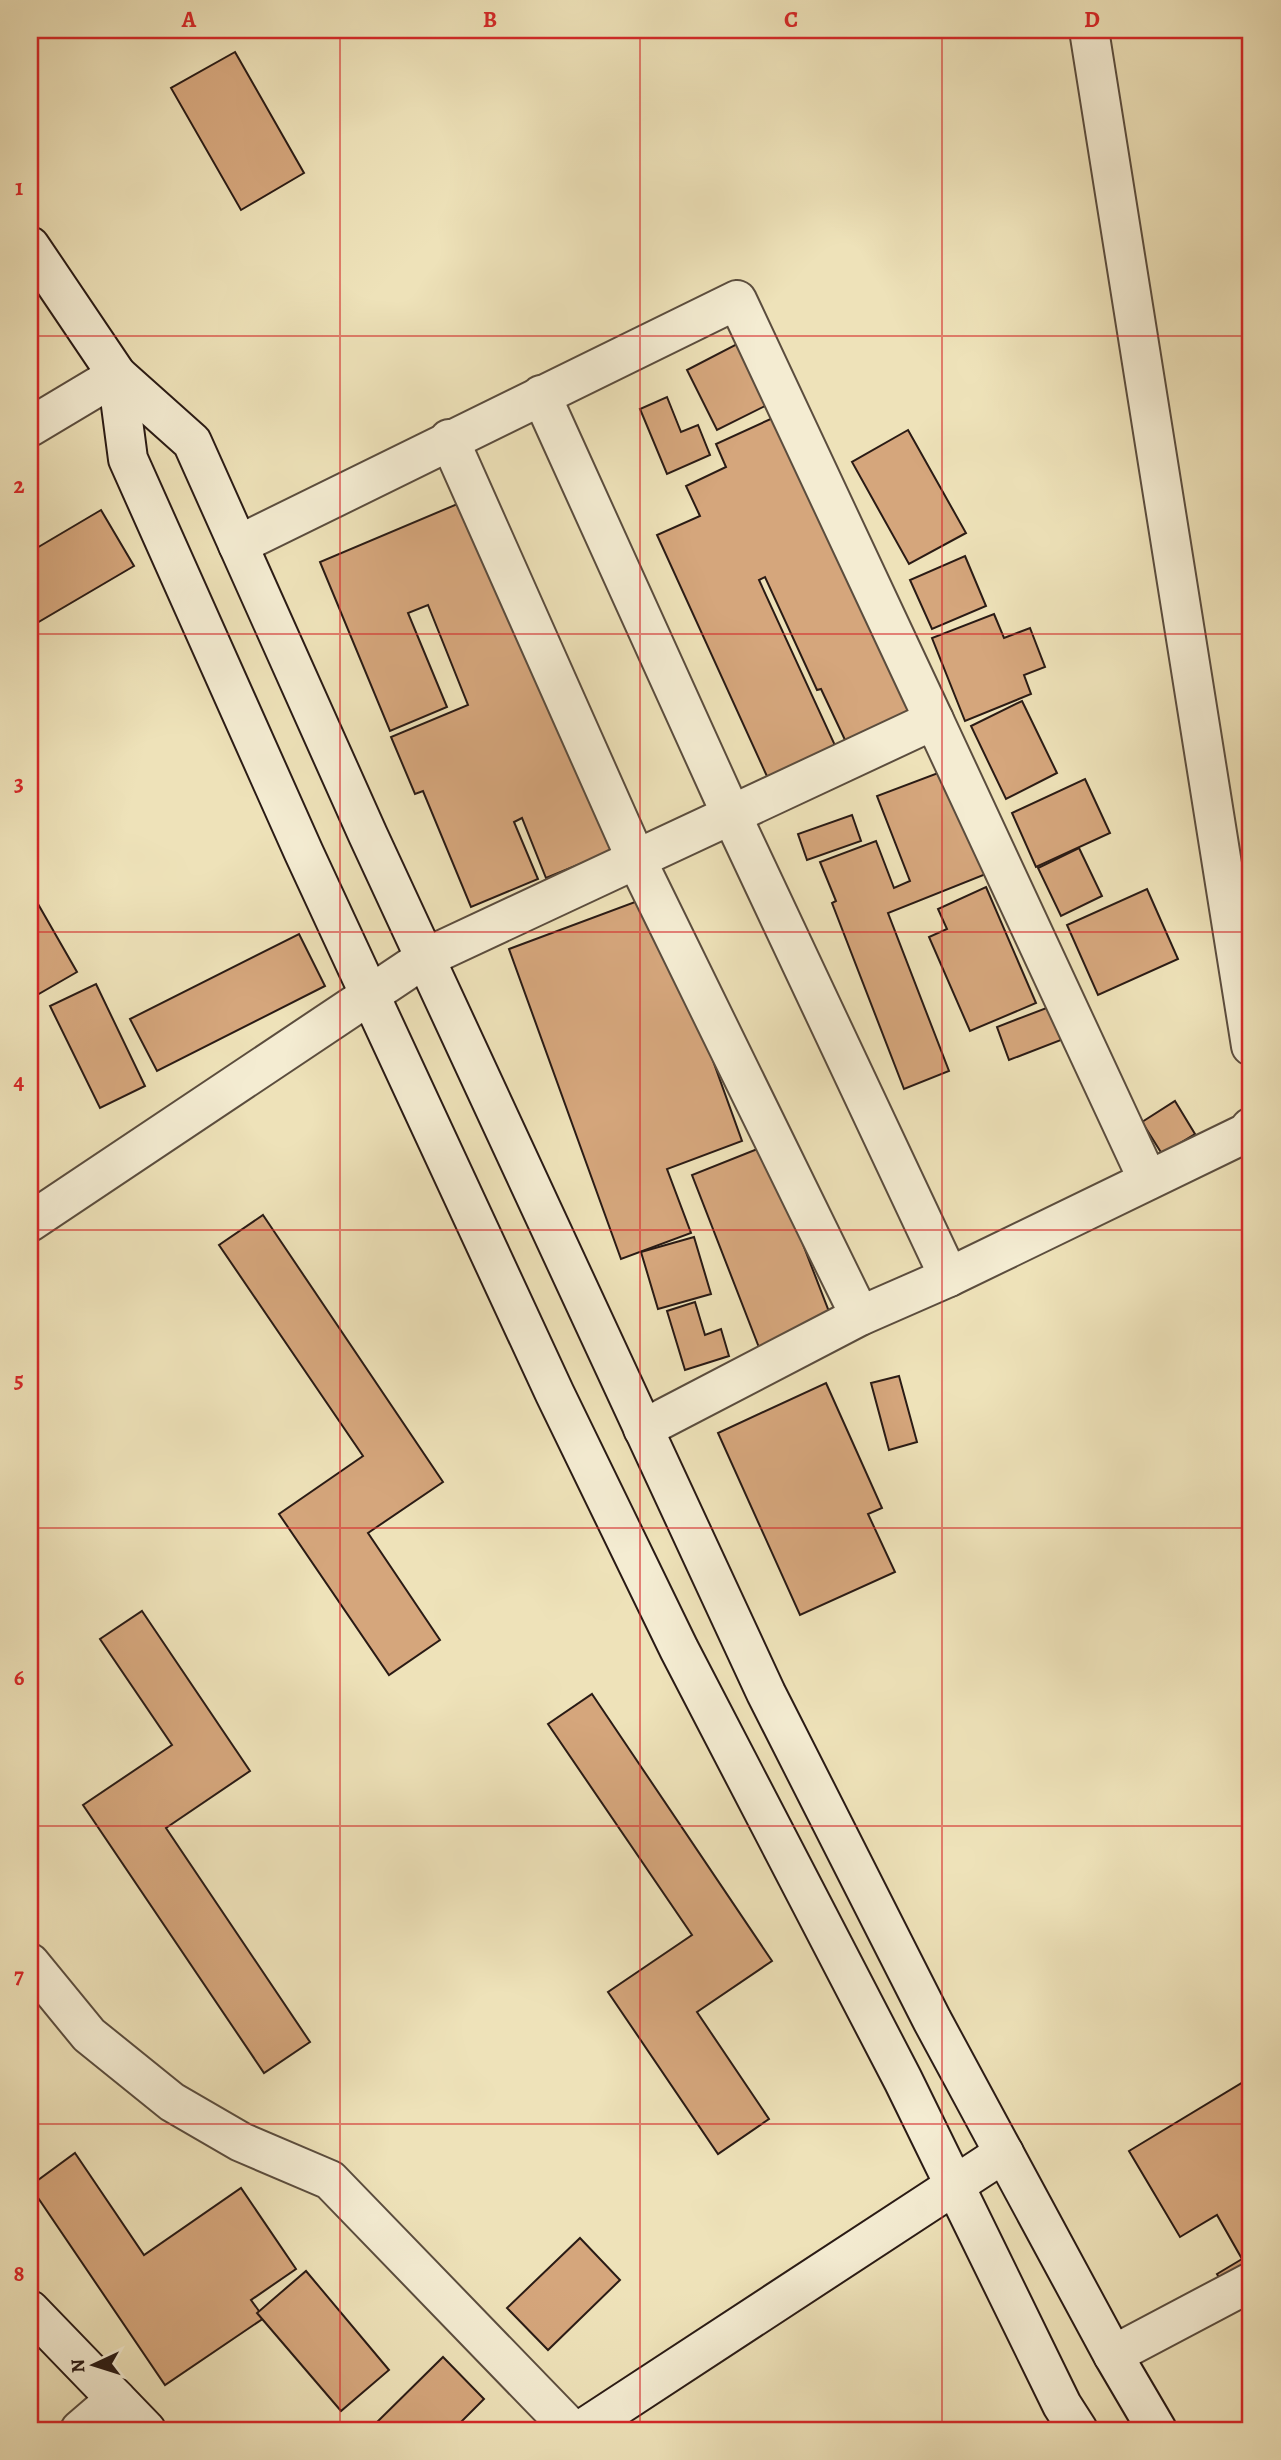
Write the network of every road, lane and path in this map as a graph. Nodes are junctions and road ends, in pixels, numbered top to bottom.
1 (1089, 30) edge
2 (30, 246) edge
3 (117, 375) junction
4 (541, 395) junction
5 (30, 427) edge
6 (449, 439) junction
7 (238, 545) junction
8 (934, 720) junction
9 (731, 814) junction
10 (636, 859) junction
11 (425, 958) junction
12 (370, 995) junction
13 (1251, 1046) edge
14 (1251, 1127) edge
15 (1148, 1180) junction
16 (30, 1222) edge
17 (949, 1277) junction
18 (860, 1316) junction
19 (643, 1429) junction
20 (30, 1963) edge
21 (1004, 2154) junction
22 (953, 2187) junction
23 (1251, 2282) edge
24 (30, 2310) edge
25 (1113, 2355) junction
26 (116, 2399) junction
27 (80, 2430) edge
28 (146, 2430) edge
29 (572, 2430) edge
30 (581, 2430) edge
31 (1078, 2430) edge
32 (1157, 2430) edge

1 - 13 street
2 - 3 street
3 - 5 street
3 - 7 street
3 - 12 street
4 - 6 street
4 - 8 street
4 - 9 street
6 - 7 street
6 - 10 street
7 - 11 street
8 - 9 street
8 - 15 street
9 - 10 street
9 - 17 street
10 - 11 street
10 - 18 street
11 - 12 street
11 - 19 street
12 - 16 street
12 - 22 street
14 - 15 street
15 - 17 street
17 - 18 street
18 - 19 street
19 - 21 street
20 - 29 street
21 - 22 street
21 - 25 street
22 - 30 street
22 - 31 street
23 - 25 street
24 - 26 street
25 - 32 street
26 - 27 street
26 - 28 street

